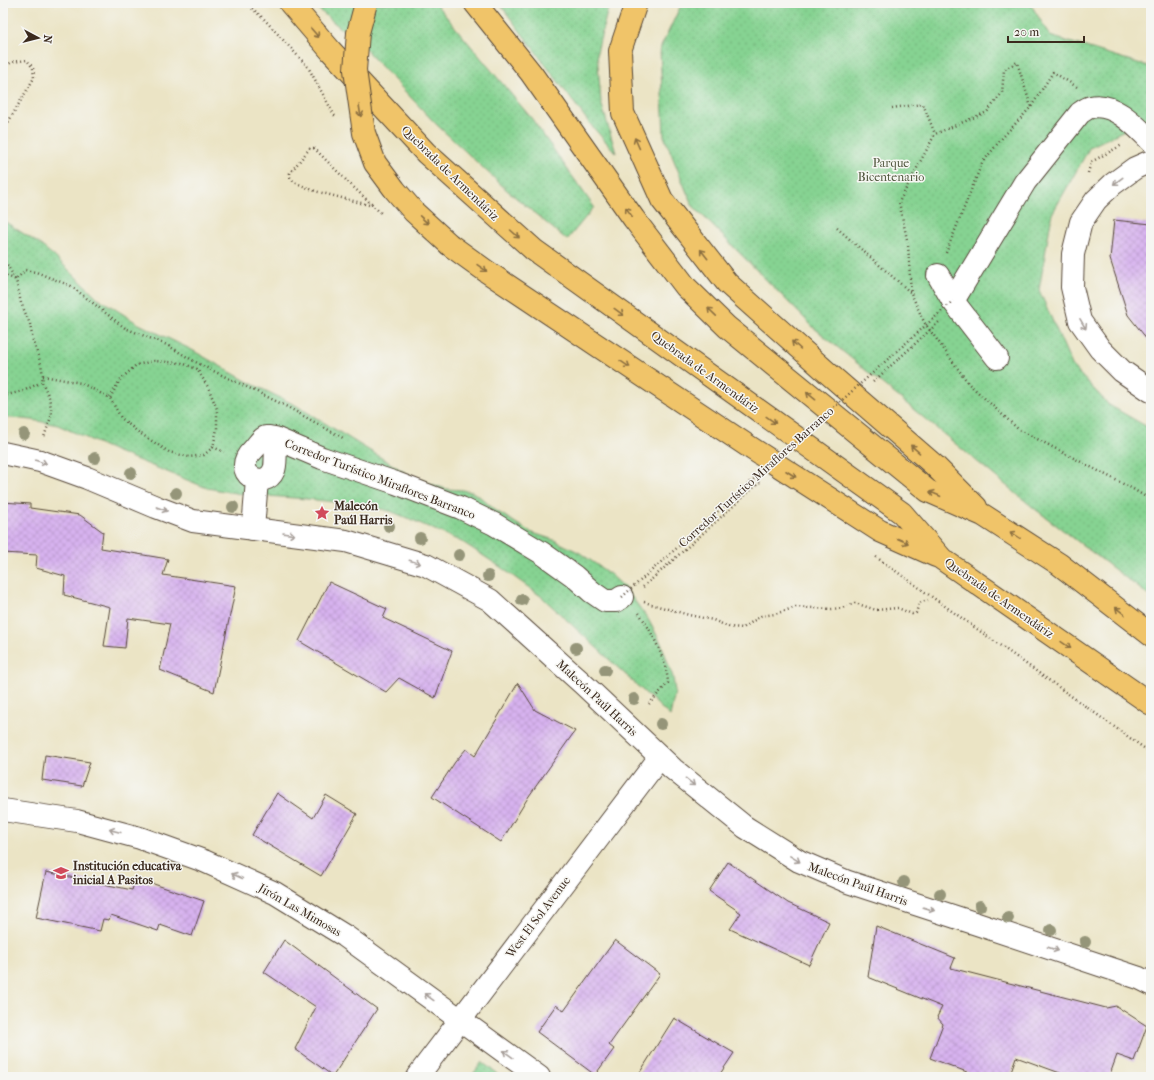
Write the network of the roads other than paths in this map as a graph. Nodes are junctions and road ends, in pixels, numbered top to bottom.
1 (290, 3) edge
2 (366, 3) edge
3 (475, 3) edge
4 (636, 3) edge
5 (1151, 141) edge
6 (1151, 161) edge
7 (938, 275) road end
8 (954, 303) junction
9 (997, 358) dead end
10 (1151, 391) edge
11 (3, 453) edge
12 (983, 515) junction
13 (253, 529) junction
14 (942, 559) junction
15 (634, 600) road end
16 (1151, 634) edge
17 (1151, 704) edge
18 (660, 757) junction
19 (3, 810) edge
20 (1151, 984) edge
21 (460, 1020) junction
22 (417, 1077) edge
23 (539, 1077) edge

1 -> 14 highway, Quebrada de Armendáriz
2 -> 14 highway, bridge
12 -> 3 highway
12 -> 4 highway
5 - 8 street
6 -> 10 street
7 - 8 street
8 - 9 street
11 -> 13 street, Malecón Paúl Harris
16 -> 12 highway
13 - 15 street, Corredor Turístico Miraflores Barranco
13 -> 18 street, Malecón Paúl Harris
14 -> 17 highway, Quebrada de Armendáriz
18 -> 20 street, Malecón Paúl Harris
18 - 21 street, West El Sol Avenue
21 -> 19 street, Jirón Las Mimosas
21 - 22 street, West El Sol Avenue
23 -> 21 street, Jirón Las Mimosas

